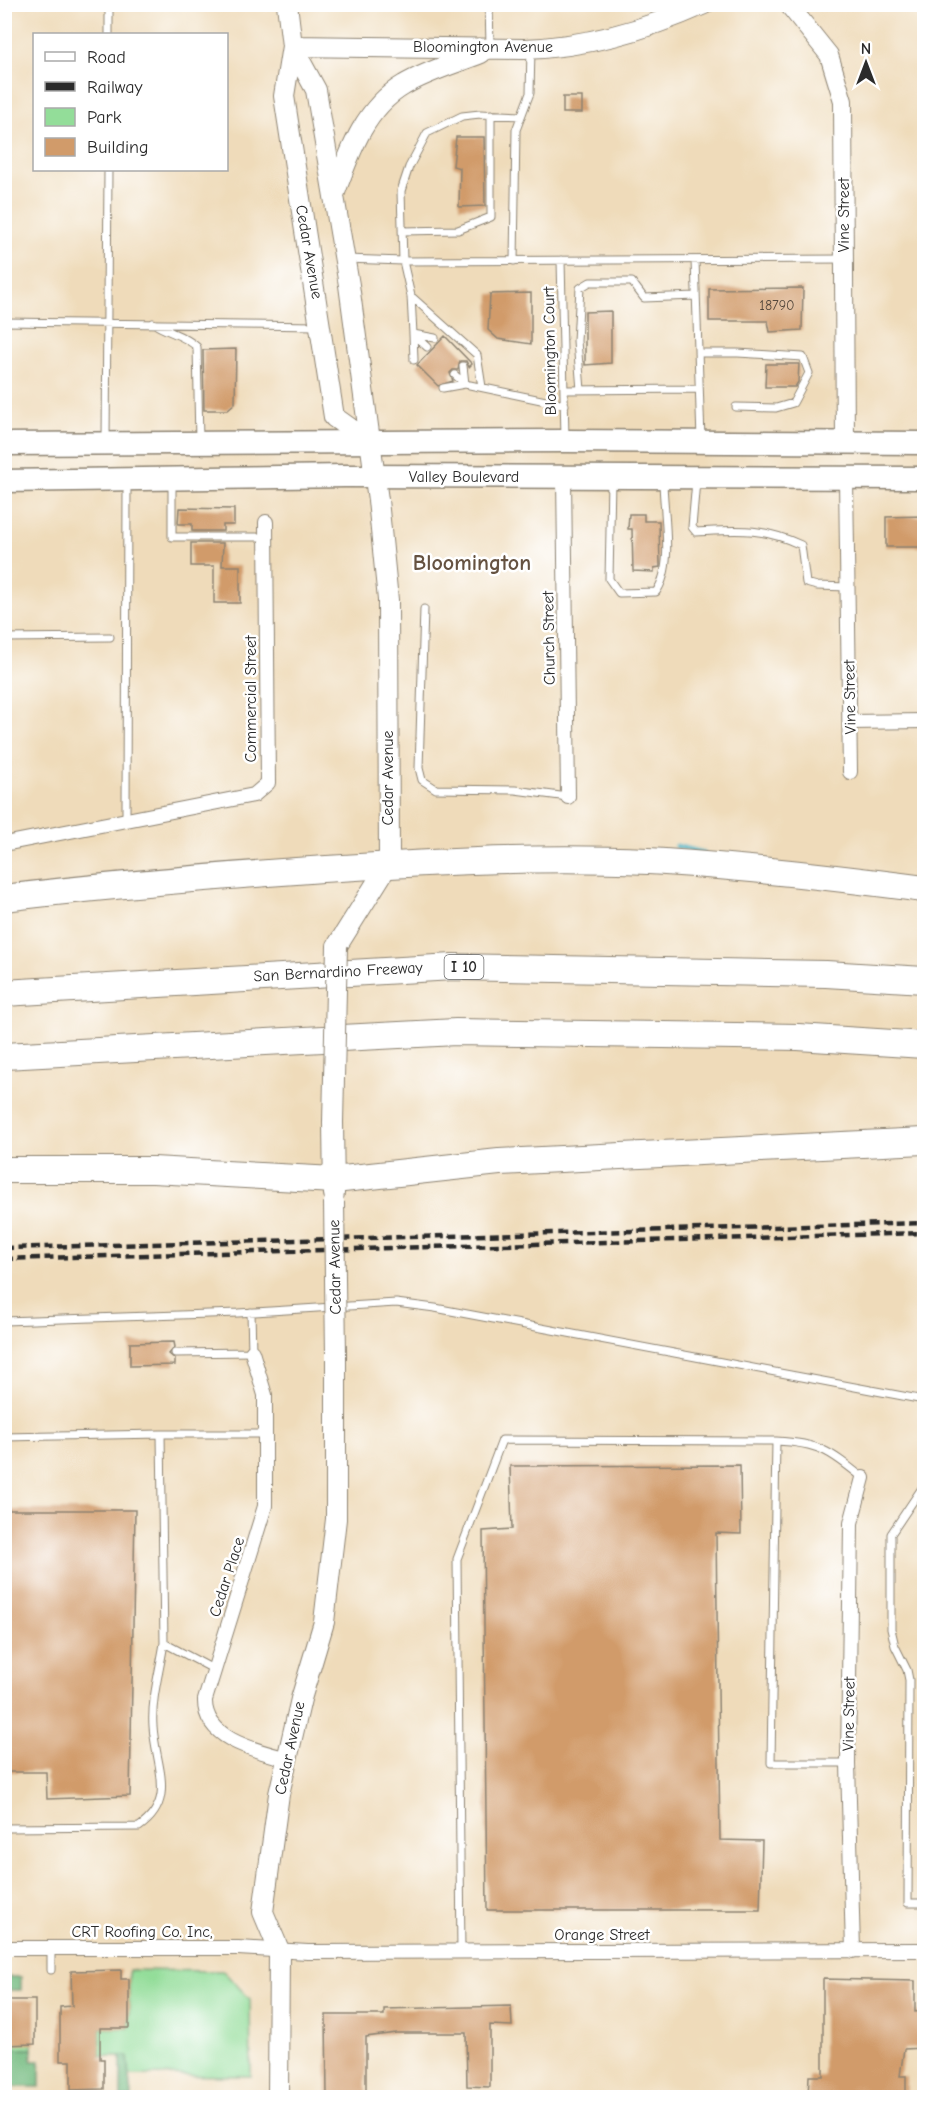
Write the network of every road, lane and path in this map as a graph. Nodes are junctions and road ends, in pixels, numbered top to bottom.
1 (109, 4) edge
2 (287, 4) edge
3 (489, 4) edge
4 (705, 4) edge
5 (788, 4) edge
6 (108, 33) edge
7 (292, 46) junction
8 (490, 49) junction
9 (531, 49) junction
10 (491, 114) junction
11 (520, 116) junction
12 (108, 171) edge
13 (333, 198) junction
14 (402, 231) junction
15 (345, 259) junction
16 (844, 259) junction
17 (561, 260) junction
18 (695, 260) junction
19 (403, 261) junction
20 (514, 261) junction
21 (411, 296) junction
22 (696, 296) junction
23 (4, 322) edge
24 (108, 323) junction
25 (153, 323) junction
26 (321, 326) junction
27 (413, 334) junction
28 (435, 338) dead end
29 (427, 347) dead end
30 (698, 353) junction
31 (414, 360) dead end
32 (463, 366) dead end
33 (455, 375) dead end
34 (465, 384) junction
35 (482, 387) junction
36 (443, 388) dead end
37 (699, 389) junction
38 (564, 390) junction
39 (581, 390) junction
40 (565, 405) junction
41 (736, 407) dead end
42 (566, 441) junction
43 (369, 442) junction
44 (701, 442) junction
45 (199, 443) junction
46 (845, 443) junction
47 (924, 443) edge
48 (4, 444) edge
49 (106, 444) junction
50 (374, 477) junction
51 (127, 478) junction
52 (172, 478) junction
53 (564, 478) junction
54 (611, 478) junction
55 (663, 478) junction
56 (696, 478) junction
57 (846, 478) junction
58 (924, 478) edge
59 (4, 481) edge
60 (266, 522) dead end
61 (267, 537) junction
62 (848, 587) junction
63 (423, 609) dead end
64 (110, 637) dead end
65 (4, 638) edge
66 (924, 721) edge
67 (850, 722) junction
68 (850, 772) dead end
69 (568, 797) joint
70 (126, 820) junction
71 (4, 844) edge
72 (389, 863) junction
73 (924, 889) edge
74 (4, 898) edge
75 (924, 980) edge
76 (4, 993) edge
77 (924, 1044) edge
78 (4, 1056) edge
79 (924, 1141) edge
80 (4, 1170) edge
81 (334, 1191) junction
82 (250, 1312) junction
83 (4, 1321) edge
84 (252, 1352) junction
85 (175, 1353) dead end
86 (924, 1400) edge
87 (161, 1434) junction
88 (266, 1434) junction
89 (4, 1437) edge
90 (776, 1441) junction
91 (863, 1478) joint
92 (924, 1485) edge
93 (164, 1643) junction
94 (215, 1670) junction
95 (288, 1759) junction
96 (848, 1762) junction
97 (4, 1828) edge
98 (924, 1903) edge
99 (4, 1948) edge
100 (51, 1948) junction
101 (279, 1950) junction
102 (924, 1950) edge
103 (853, 1951) junction
104 (461, 1952) junction
105 (51, 1970) dead end
106 (278, 2097) edge

1 - 6 lane
2 - 7 main road, Cedar Avenue
3 - 8 lane
4 - 9 main road, Bloomington Avenue
5 - 16 street, Vine Street
7 - 8 main road, Bloomington Avenue
7 - 13 main road, Cedar Avenue
7 - 26 main road, Cedar Avenue
8 - 9 main road, Bloomington Avenue
8 - 13 main road
9 - 11 lane
10 - 11 lane
10 - 14 lane
10 - 14 lane
11 - 20 lane
12 - 24 lane
13 - 15 main road, Cedar Avenue
14 - 19 lane
15 - 19 lane
15 - 43 main road, Cedar Avenue
16 - 18 lane
16 - 46 street, Vine Street
17 - 18 lane
17 - 20 lane
17 - 38 lane, Bloomington Court
18 - 22 lane
19 - 20 lane
19 - 21 lane
21 - 27 lane
21 - 35 lane
22 - 30 lane
22 - 39 lane
23 - 24 lane
24 - 25 lane
24 - 49 lane
25 - 26 lane
25 - 45 lane
26 - 43 main road, Cedar Avenue
27 - 28 lane
27 - 29 lane
27 - 31 lane
30 - 37 lane
30 - 41 lane
32 - 34 lane
33 - 34 lane
34 - 35 lane
34 - 36 lane
35 - 40 lane
37 - 39 lane
37 - 44 lane
38 - 39 lane
38 - 40 lane, Bloomington Court
40 - 42 lane, Bloomington Court
42 - 43 main road
42 - 44 main road
43 - 45 main road
43 - 50 main road, Cedar Avenue
44 - 46 main road
45 - 49 main road
46 - 47 main road
48 - 49 main road
50 - 52 main road, Valley Boulevard
50 - 53 main road, Valley Boulevard
50 - 72 main road, Cedar Avenue
51 - 52 main road, Valley Boulevard
51 - 59 main road, Valley Boulevard
51 - 70 lane
52 - 61 lane
53 - 54 main road, Valley Boulevard
53 - 69 street, Church Street
54 - 55 main road, Valley Boulevard
54 - 55 lane
55 - 56 main road, Valley Boulevard
56 - 57 main road, Valley Boulevard
56 - 62 lane
57 - 58 main road, Valley Boulevard
57 - 62 street, Vine Street
60 - 61 street, Commercial Street
61 - 70 street, Commercial Street
62 - 67 street, Vine Street
63 - 69 lane
64 - 65 lane
66 - 67 street
67 - 68 street, Vine Street
70 - 71 street, Commercial Street
72 - 73 highway
72 - 74 highway
72 - 81 main road, Cedar Avenue, bridge
75 - 76 highway, San Bernardino Freeway / I 10
77 - 78 highway
79 - 81 highway
80 - 81 highway
81 - 95 main road, Cedar Avenue, bridge
82 - 83 lane
82 - 84 lane
82 - 86 lane
84 - 85 lane
84 - 88 street, Cedar Place
87 - 88 lane
87 - 89 lane
87 - 93 lane
88 - 94 street, Cedar Place
90 - 91 lane
90 - 96 lane
90 - 104 lane
91 - 96 street, Vine Street
92 - 98 lane
93 - 94 lane
93 - 97 lane
94 - 95 street, Cedar Place
95 - 101 main road, Cedar Avenue
96 - 103 street, Vine Street
99 - 100 street, CRT Roofing Co. Inc,
100 - 101 street, CRT Roofing Co. Inc,
100 - 105 lane
101 - 104 street, Orange Street
101 - 106 main road, Cedar Avenue
102 - 103 street, Orange Street
103 - 104 street, Orange Street

